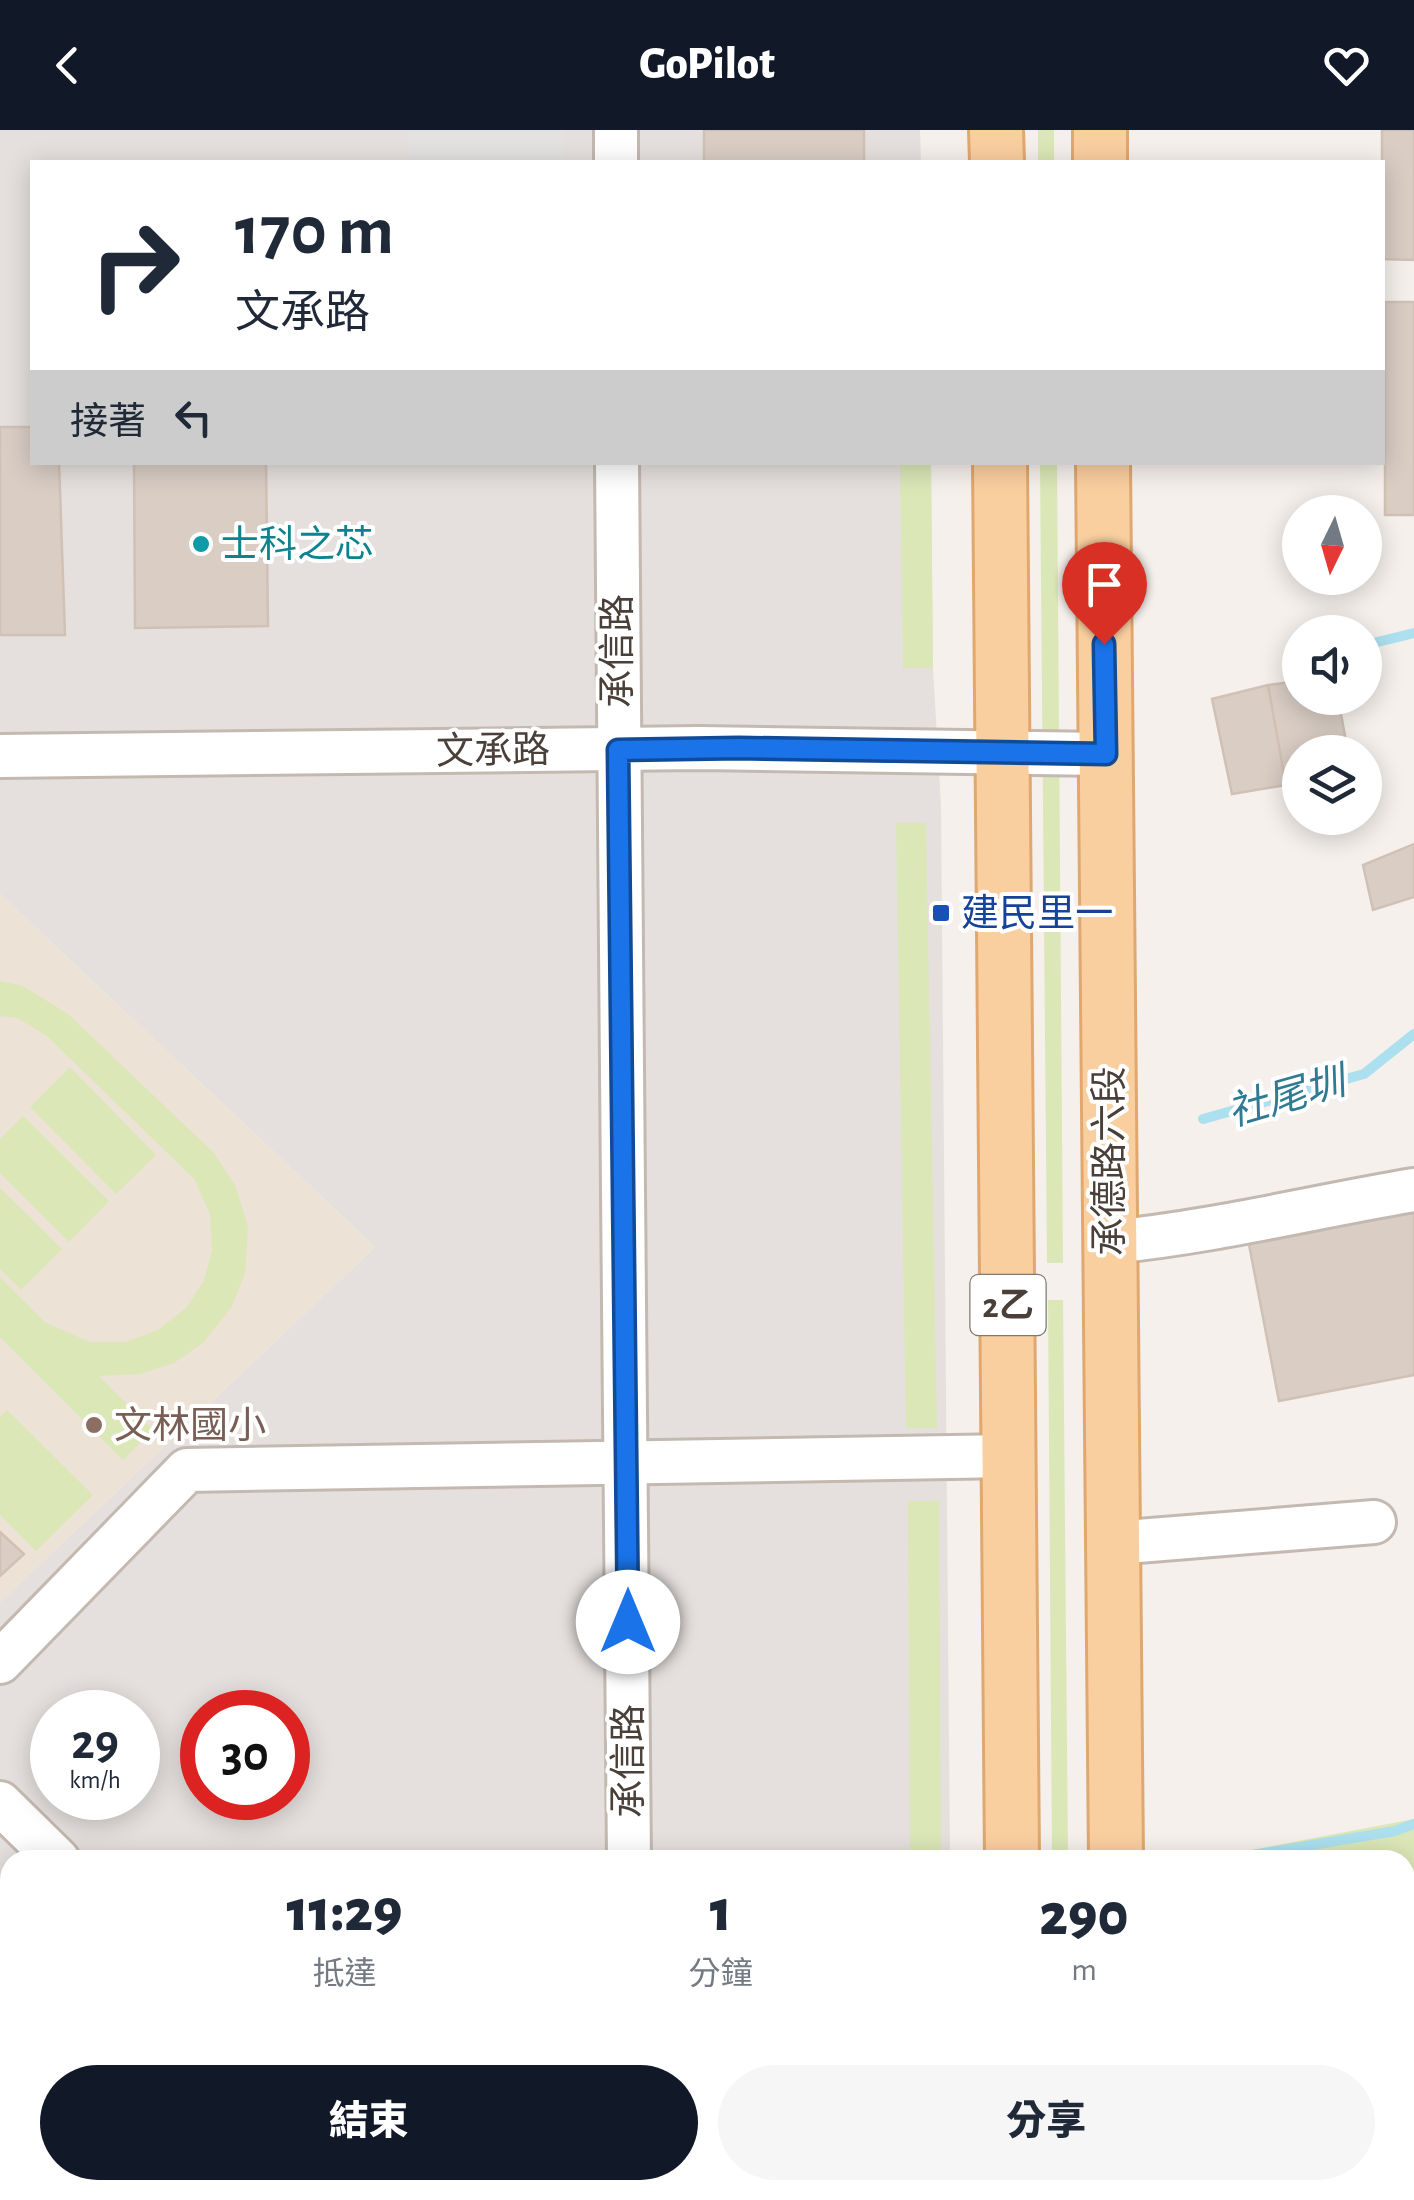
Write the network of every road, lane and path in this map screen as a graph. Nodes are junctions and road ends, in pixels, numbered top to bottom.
1 (616, 130) edge
2 (996, 130) edge
3 (1100, 130) edge
4 (616, 160) edge
5 (997, 160) edge
6 (1100, 160) edge
7 (617, 465) edge
8 (1000, 465) edge
9 (1103, 465) edge
10 (618, 750) junction
11 (1004, 751) junction
12 (1106, 754) junction
13 (0, 756) edge
14 (1414, 1190) edge
15 (1111, 1242) junction
16 (1009, 1456) junction
17 (627, 1463) junction
18 (1374, 1522) dead end
19 (1114, 1543) junction
20 (0, 1662) edge
21 (0, 1802) edge
22 (48, 1850) edge
23 (628, 1850) edge
24 (1012, 1850) edge
25 (1116, 1850) edge

1 - 4 street
2 - 5 main road
3 - 6 main road
7 - 10 street, 承信路
8 - 11 main road, 2乙
9 - 12 main road, 承德路六段
10 - 11 street, 文承路
10 - 13 street, 文承路
10 - 17 street, 承信路
11 - 12 street, 文承路
11 - 16 main road, 2乙
12 - 15 main road, 承德路六段
14 - 15 street
15 - 19 main road, 承德路六段
16 - 17 street
16 - 24 main road, 2乙
17 - 20 street
17 - 23 street, 承信路
18 - 19 street
19 - 25 main road, 承德路六段
21 - 22 street

